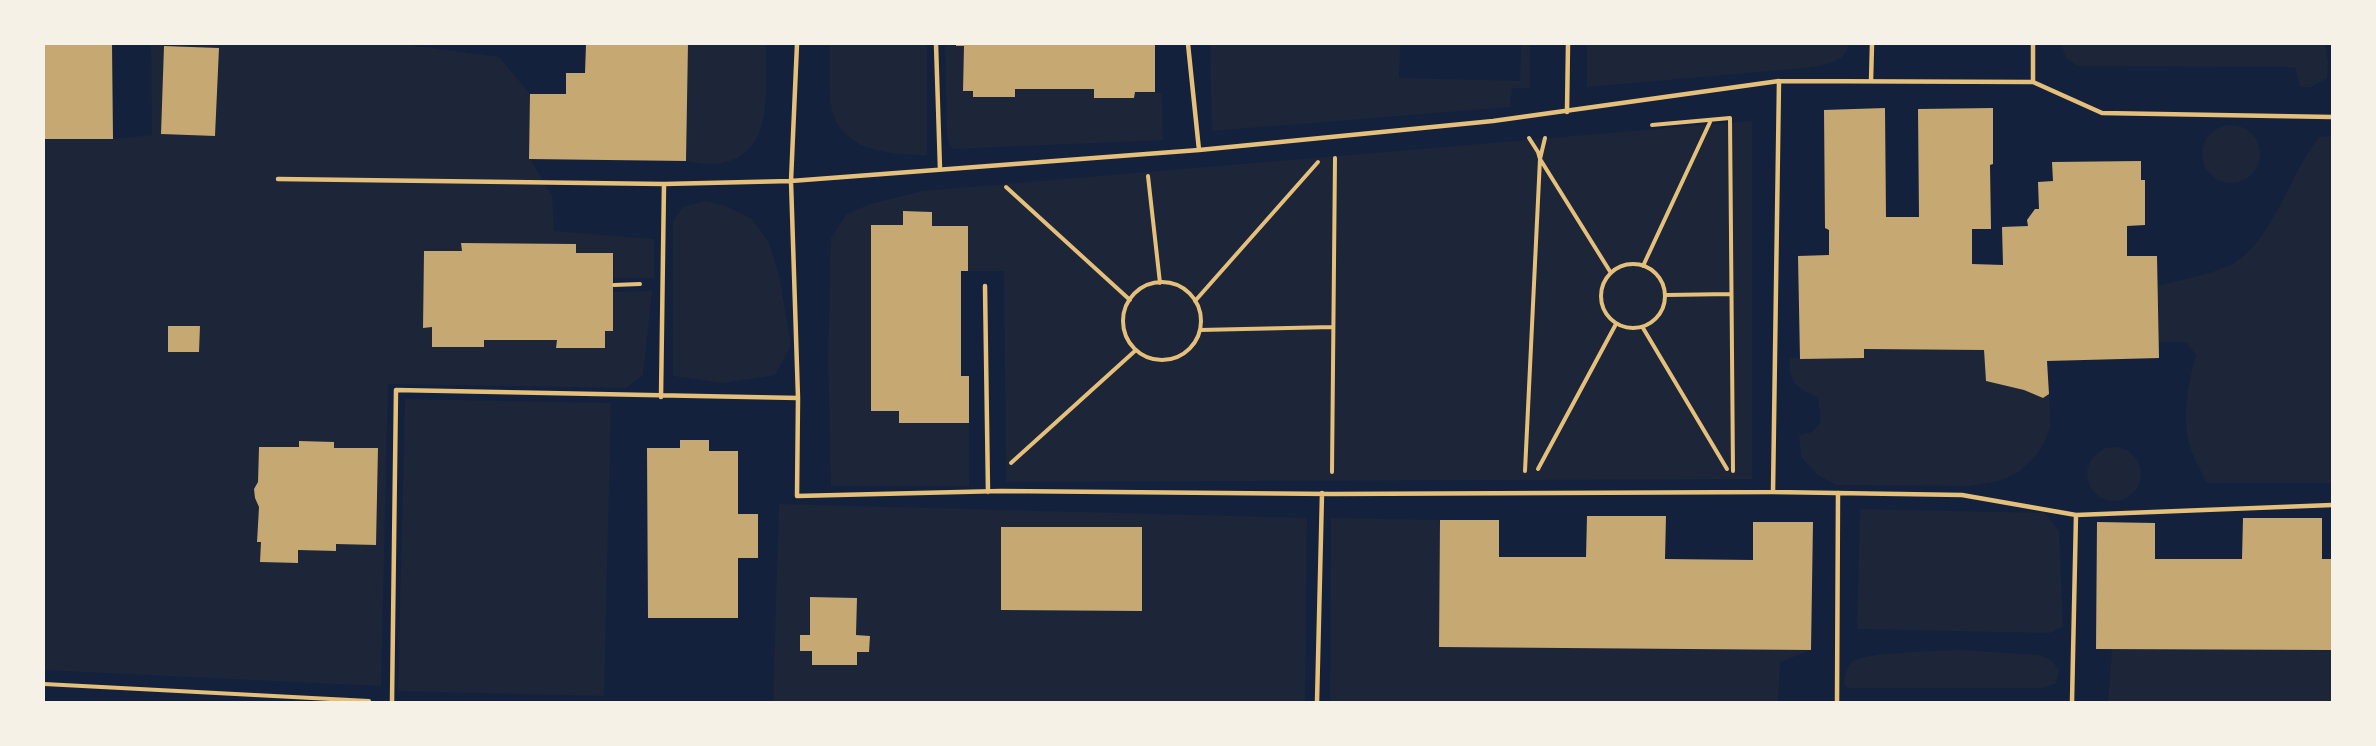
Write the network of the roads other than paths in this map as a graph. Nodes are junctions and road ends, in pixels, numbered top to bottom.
1 (797, 44) edge
2 (936, 44) edge
3 (1188, 44) edge
4 (1568, 44) edge
5 (1872, 44) edge
6 (2033, 44) edge
7 (1779, 81) junction
8 (1871, 81) junction
9 (2032, 82) junction
10 (1567, 111) junction
11 (2332, 117) edge
12 (1199, 150) junction
13 (940, 169) junction
14 (278, 178) dead end
15 (791, 181) junction
16 (664, 184) junction
17 (985, 286) dead end
18 (661, 397) junction
19 (798, 398) junction
20 (988, 492) junction
21 (1773, 492) junction
22 (1322, 493) junction
23 (1838, 493) junction
24 (2332, 505) edge
25 (2076, 515) junction
26 (392, 702) edge
27 (1317, 702) edge
28 (1837, 702) edge
29 (2072, 702) edge

1 - 15 lane
2 - 13 lane
3 - 12 lane
4 - 10 lane
5 - 8 lane
6 - 9 lane
7 - 8 lane
7 - 10 lane
7 - 21 lane
8 - 9 lane
9 - 11 lane
10 - 12 lane
12 - 13 lane
13 - 15 lane
14 - 16 lane
15 - 16 lane
15 - 19 lane
16 - 18 lane
17 - 20 lane
18 - 19 lane
18 - 26 lane
19 - 20 lane
20 - 22 lane
21 - 22 lane
21 - 23 lane
22 - 27 lane
23 - 25 lane
23 - 28 lane
24 - 25 lane
25 - 29 lane

